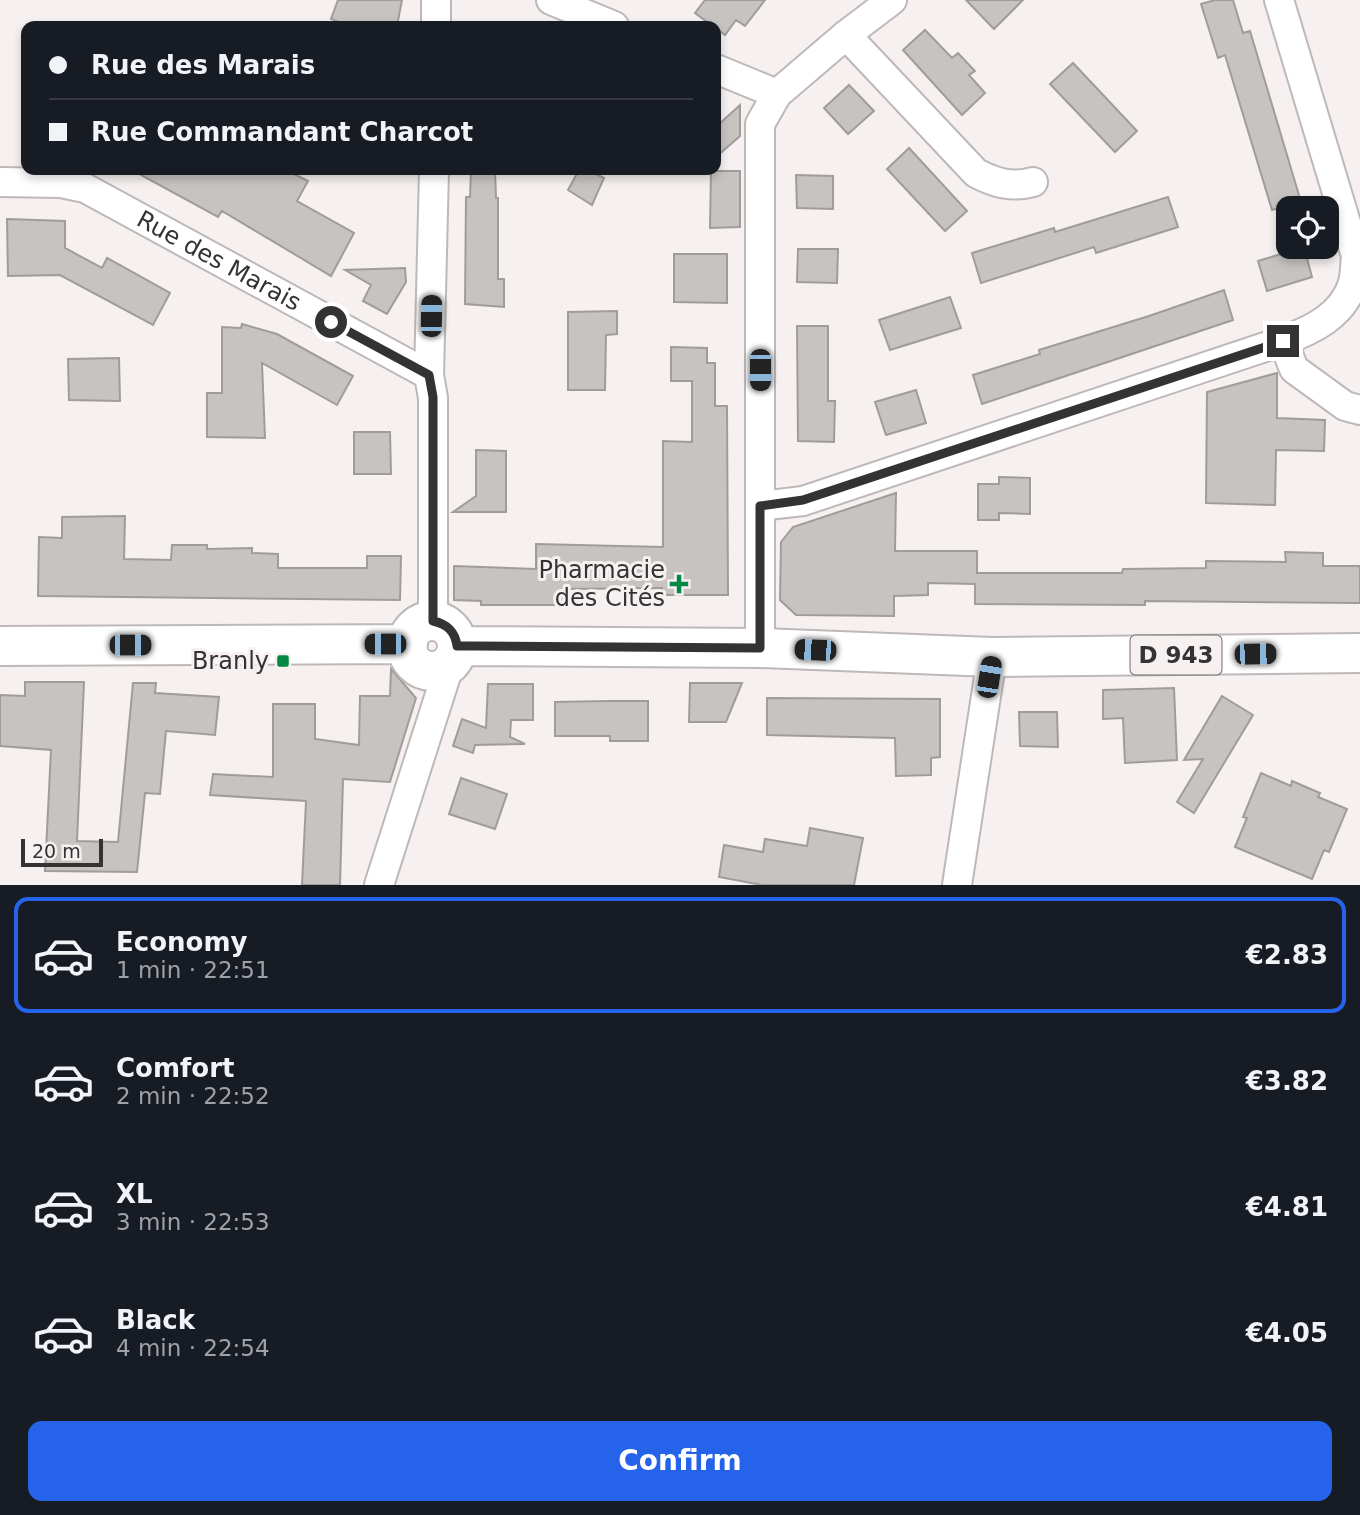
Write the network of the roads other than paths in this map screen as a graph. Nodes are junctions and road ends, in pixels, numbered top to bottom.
1 (436, 0) edge
2 (551, 0) edge
3 (892, 0) edge
4 (1279, 0) edge
5 (436, 21) edge
6 (602, 21) edge
7 (846, 35) junction
8 (721, 71) edge
9 (777, 94) junction
10 (434, 175) edge
11 (0, 182) edge
12 (1033, 182) dead end
13 (1283, 341) junction
14 (429, 375) junction
15 (1360, 410) edge
16 (760, 506) junction
17 (437, 643) junction
18 (0, 646) edge
19 (760, 648) junction
20 (1360, 653) edge
21 (992, 657) junction
22 (379, 885) edge
23 (957, 885) edge

1 - 5 street
2 - 6 street
3 - 7 street
4 - 13 street
7 - 9 street
7 - 12 street
8 - 9 street
9 - 16 street
10 - 14 street
11 - 14 street, Rue des Marais
13 - 15 street
13 - 16 street
14 - 17 street
16 - 19 street
17 - 18 main road, D 943
17 - 19 main road, D 943
17 - 22 street
19 - 21 main road, D 943
20 - 21 main road, D 943
21 - 23 street

